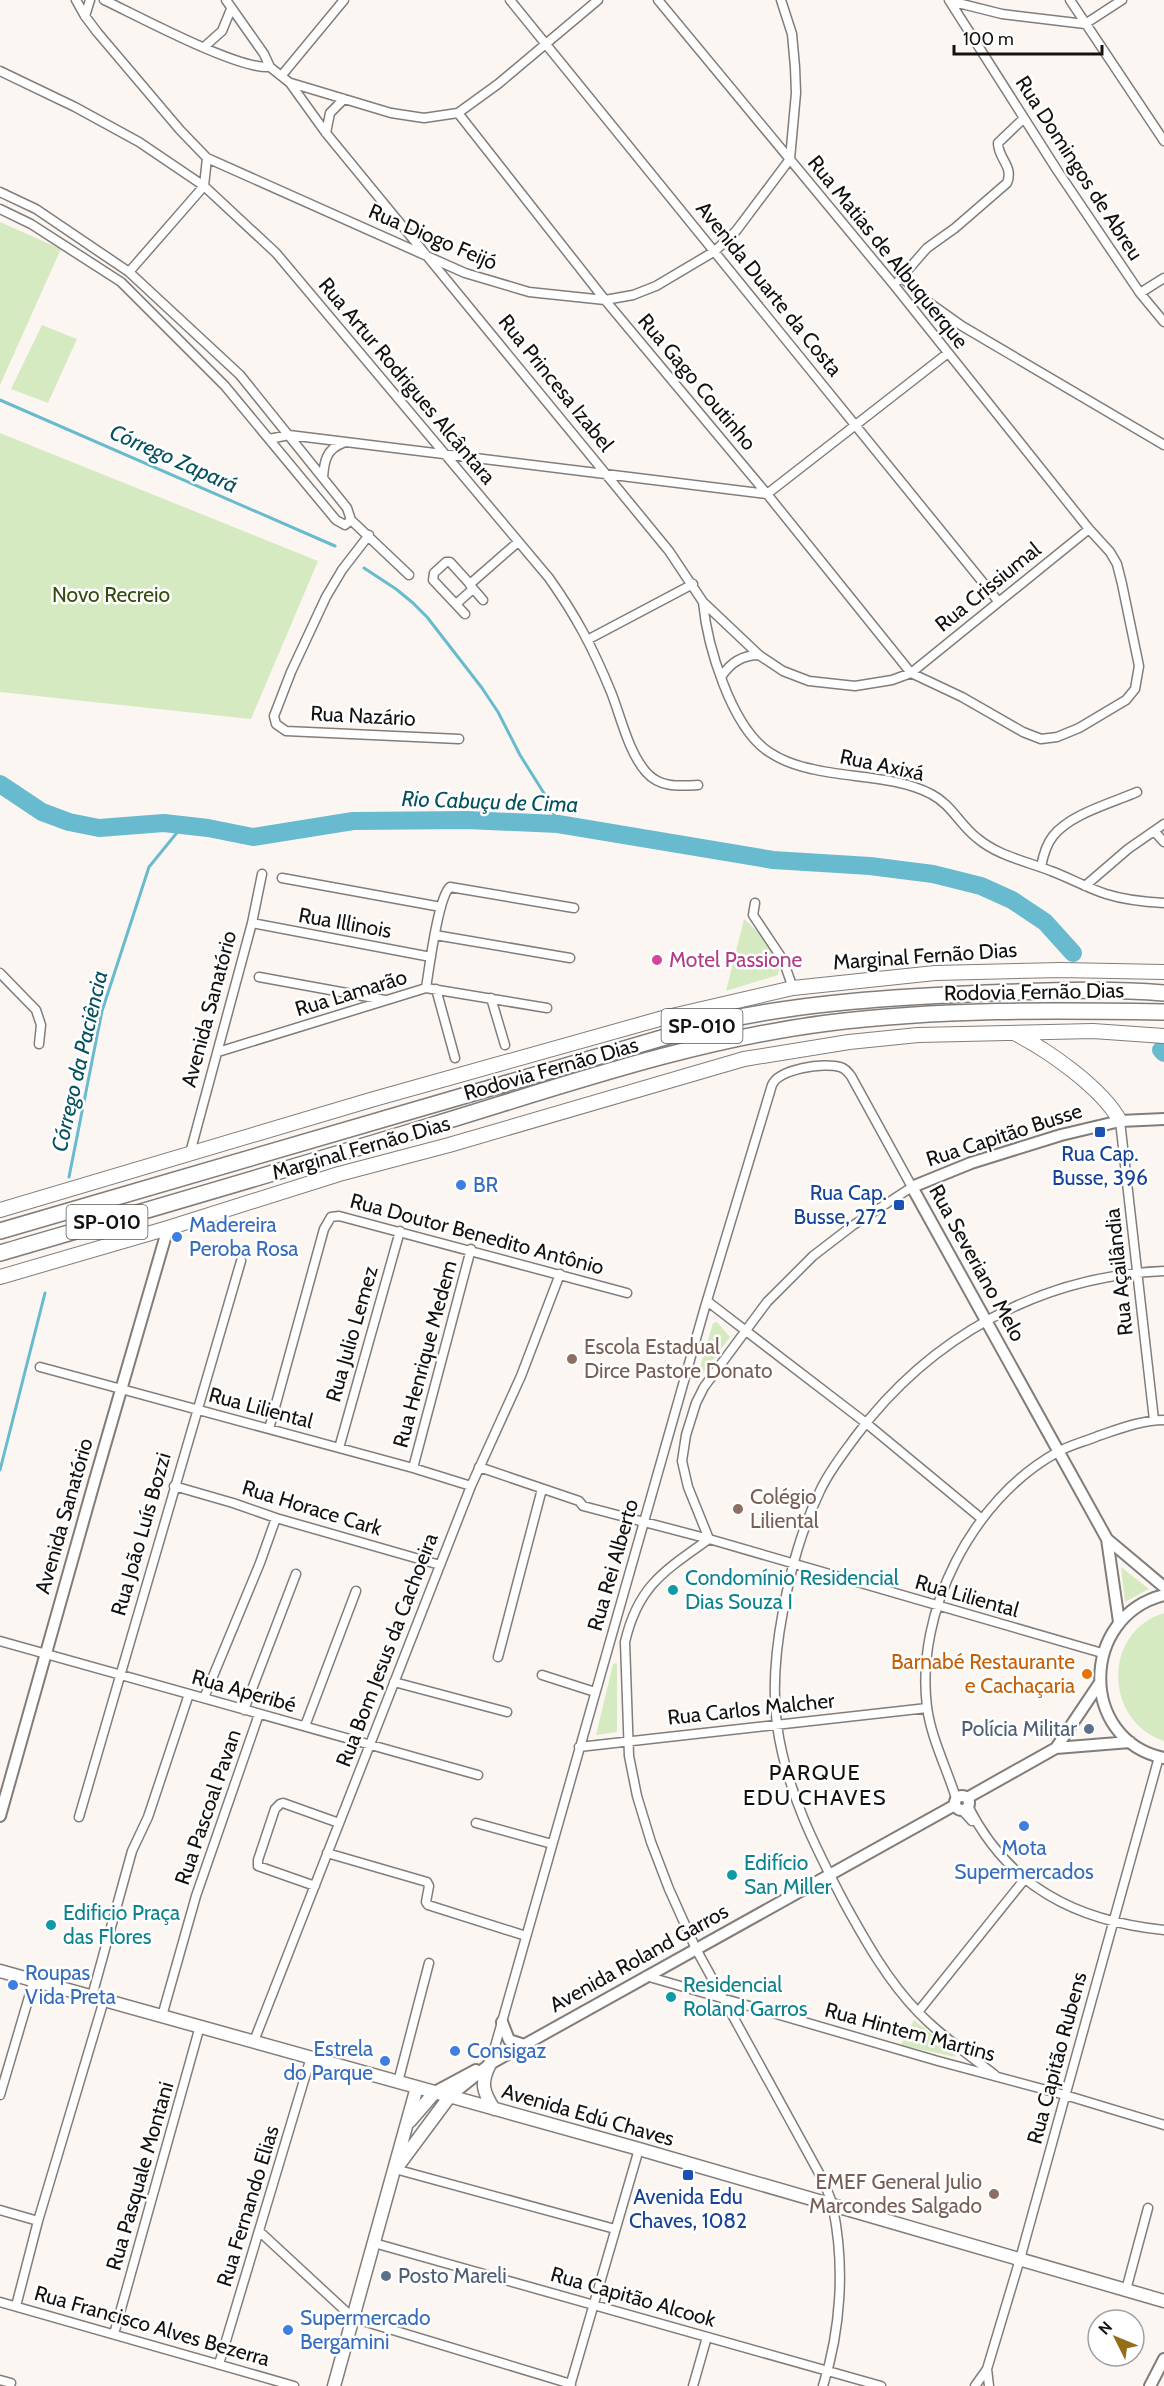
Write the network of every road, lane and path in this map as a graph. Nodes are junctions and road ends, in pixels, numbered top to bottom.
1 (76, 0) edge
2 (90, 0) edge
3 (104, 0) edge
4 (226, 0) edge
5 (344, 0) edge
6 (510, 0) edge
7 (598, 0) edge
8 (658, 0) edge
9 (781, 0) edge
10 (949, 0) edge
11 (1070, 0) edge
12 (1122, 0) edge
13 (231, 9) junction
14 (85, 16) junction
15 (1085, 24) junction
16 (546, 42) junction
17 (204, 46) junction
18 (270, 67) junction
19 (0, 71) edge
20 (282, 75) junction
21 (291, 83) junction
22 (344, 99) junction
23 (458, 113) junction
24 (1023, 119) junction
25 (326, 133) junction
26 (1164, 141) edge
27 (207, 158) junction
28 (790, 159) junction
29 (204, 186) junction
30 (0, 192) edge
31 (0, 209) edge
32 (715, 251) junction
33 (428, 255) junction
34 (129, 272) junction
35 (902, 277) junction
36 (1164, 278) edge
37 (894, 285) junction
38 (1140, 293) junction
39 (605, 300) junction
40 (1164, 322) edge
41 (212, 349) junction
42 (948, 353) junction
43 (200, 361) junction
44 (855, 425) junction
45 (289, 435) junction
46 (268, 439) junction
47 (345, 442) junction
48 (1164, 445) edge
49 (444, 453) junction
50 (607, 474) junction
51 (323, 478) junction
52 (767, 494) junction
53 (351, 520) junction
54 (1089, 528) junction
55 (369, 535) junction
56 (518, 542) junction
57 (409, 575) dead end
58 (693, 584) junction
59 (472, 587) junction
60 (483, 600) dead end
61 (703, 602) junction
62 (998, 602) junction
63 (456, 604) junction
64 (465, 614) dead end
65 (589, 639) junction
66 (759, 655) junction
67 (911, 673) junction
68 (721, 677) junction
69 (459, 739) dead end
70 (698, 785) dead end
71 (1137, 792) dead end
72 (1164, 824) edge
73 (1154, 831) junction
74 (1164, 842) edge
75 (1041, 867) junction
76 (262, 874) dead end
77 (282, 878) dead end
78 (1085, 886) junction
79 (755, 903) dead end
80 (1164, 903) edge
81 (441, 907) junction
82 (574, 908) dead end
83 (252, 923) junction
84 (435, 935) junction
85 (432, 957) junction
86 (570, 958) dead end
87 (1164, 972) edge
88 (0, 973) edge
89 (259, 977) dead end
90 (426, 988) junction
91 (793, 988) junction
92 (436, 989) junction
93 (1164, 993) edge
94 (491, 998) junction
95 (388, 1000) junction
96 (547, 1008) dead end
97 (1164, 1012) edge
98 (1014, 1033) junction
99 (1164, 1036) edge
100 (39, 1044) dead end
101 (505, 1045) dead end
102 (218, 1052) junction
103 (455, 1058) dead end
104 (777, 1077) joint
105 (1164, 1119) edge
106 (1120, 1121) junction
107 (190, 1153) junction
108 (912, 1186) junction
109 (0, 1210) edge
110 (168, 1228) junction
111 (0, 1231) edge
112 (400, 1231) junction
113 (471, 1250) junction
114 (0, 1253) edge
115 (241, 1261) dead end
116 (1164, 1271) edge
117 (1137, 1272) junction
118 (560, 1274) junction
119 (0, 1277) edge
120 (627, 1293) dead end
121 (707, 1301) junction
122 (985, 1320) junction
123 (746, 1330) junction
124 (40, 1367) dead end
125 (122, 1389) junction
126 (197, 1409) junction
127 (1154, 1420) junction
128 (1164, 1420) edge
129 (866, 1424) junction
130 (269, 1429) junction
131 (339, 1448) junction
132 (1057, 1452) junction
133 (479, 1467) junction
134 (413, 1468) junction
135 (174, 1486) junction
136 (471, 1486) junction
137 (542, 1489) junction
138 (276, 1518) junction
139 (982, 1519) junction
140 (644, 1523) junction
141 (709, 1539) junction
142 (1107, 1539) junction
143 (440, 1565) junction
144 (791, 1565) junction
145 (296, 1574) dead end
146 (1164, 1587) edge
147 (357, 1591) dead end
148 (1164, 1594) edge
149 (936, 1606) junction
150 (1119, 1622) junction
151 (0, 1641) edge
152 (1102, 1653) junction
153 (46, 1654) junction
154 (498, 1657) dead end
155 (119, 1674) junction
156 (542, 1675) dead end
157 (394, 1682) junction
158 (1099, 1684) junction
159 (595, 1692) junction
160 (189, 1694) junction
161 (204, 1698) junction
162 (927, 1708) junction
163 (244, 1710) junction
164 (507, 1712) dead end
165 (259, 1714) junction
166 (777, 1725) junction
167 (305, 1726) junction
168 (627, 1741) junction
169 (1130, 1742) junction
170 (369, 1745) junction
171 (579, 1747) junction
172 (1056, 1748) junction
173 (1162, 1758) edge
174 (478, 1775) dead end
175 (962, 1803) junction
176 (0, 1816) edge
177 (79, 1817) dead end
178 (339, 1823) junction
179 (477, 1823) dead end
180 (552, 1844) junction
181 (327, 1853) junction
182 (829, 1875) junction
183 (1024, 1880) junction
184 (315, 1886) junction
185 (1113, 1923) junction
186 (1164, 1930) edge
187 (526, 1936) junction
188 (696, 1948) junction
189 (429, 1963) dead end
190 (0, 1971) edge
191 (646, 1977) junction
192 (34, 1980) junction
193 (98, 1998) junction
194 (725, 1999) junction
195 (918, 2012) junction
196 (162, 2016) junction
197 (502, 2022) junction
198 (200, 2026) junction
199 (254, 2041) junction
200 (524, 2045) junction
201 (311, 2057) junction
202 (490, 2064) junction
203 (995, 2074) junction
204 (398, 2082) junction
205 (417, 2087) junction
206 (435, 2092) junction
207 (0, 2095) edge
208 (1065, 2095) junction
209 (450, 2096) junction
210 (494, 2109) junction
211 (1162, 2123) edge
212 (406, 2127) junction
213 (639, 2149) junction
214 (395, 2169) junction
215 (833, 2205) junction
216 (1148, 2208) dead end
217 (0, 2210) edge
218 (38, 2221) junction
219 (615, 2229) junction
220 (259, 2231) junction
221 (374, 2244) junction
222 (1020, 2259) junction
223 (1126, 2290) junction
224 (1164, 2301) edge
225 (0, 2302) edge
226 (594, 2304) junction
227 (16, 2306) junction
228 (353, 2318) junction
229 (114, 2334) junction
230 (707, 2337) junction
231 (1164, 2359) edge
232 (219, 2364) junction
233 (987, 2369) junction
234 (828, 2370) junction
235 (0, 2380) edge
236 (10, 2383) dead end
237 (570, 2385) edge
238 (294, 2386) edge
239 (334, 2386) edge
240 (693, 2386) edge
241 (823, 2386) edge
242 (881, 2386) edge
243 (975, 2386) edge
244 (989, 2386) edge
245 (1150, 2386) edge

1 - 14 street, Rua Diogo Feijó
2 - 14 street
3 - 17 street
4 - 13 street, Rua Princesa Izabel
5 - 20 street
6 - 16 street, Avenida Duarte da Costa
7 - 16 street
8 - 28 street, Rua Matias de Albuquerque
9 - 28 street
10 - 15 street
10 - 24 street, Rua Domingos de Abreu
11 - 15 street
12 - 15 street
13 - 17 street
13 - 18 street, Rua Princesa Izabel
14 - 27 street, Rua Diogo Feijó
15 - 26 street
16 - 23 street
16 - 32 street, Avenida Duarte da Costa
17 - 18 street
18 - 20 street, Rua Princesa Izabel
19 - 29 street, Rua Artur Rodrigues Alcântara
20 - 21 street, Rua Princesa Izabel
21 - 22 street
21 - 25 street, Rua Princesa Izabel
22 - 23 street
22 - 25 street
23 - 39 street, Rua Gago Coutinho
24 - 35 street
24 - 38 street, Rua Domingos de Abreu
25 - 33 street, Rua Princesa Izabel
27 - 29 street
27 - 33 street, Rua Diogo Feijó
28 - 32 street, Rua Diogo Feijó
28 - 37 street, Rua Matias de Albuquerque
29 - 34 street
29 - 49 street, Rua Artur Rodrigues Alcântara
30 - 34 street
31 - 43 street
32 - 39 street, Rua Diogo Feijó
32 - 44 street, Avenida Duarte da Costa
33 - 39 street, Rua Diogo Feijó
33 - 50 street, Rua Princesa Izabel
34 - 41 street
35 - 37 street
35 - 48 street
36 - 38 street
37 - 42 street, Rua Matias de Albuquerque
38 - 40 street, Rua Domingos de Abreu
39 - 52 street, Rua Gago Coutinho
41 - 43 street
41 - 45 street
42 - 44 street
42 - 54 street, Rua Matias de Albuquerque
43 - 46 street
44 - 52 street
44 - 62 street, Avenida Duarte da Costa
45 - 46 street
45 - 47 street
45 - 51 street
46 - 53 street
47 - 49 street
47 - 51 street
49 - 50 street
49 - 56 street, Rua Artur Rodrigues Alcântara
50 - 52 street
50 - 58 street, Rua Princesa Izabel
51 - 53 street
52 - 67 street, Rua Gago Coutinho
53 - 55 street
54 - 62 street, Rua Crissiumal
54 - 67 street, Rua Matias de Albuquerque
55 - 57 street
55 - 69 street, Rua Nazário
56 - 59 street
56 - 65 street, Rua Artur Rodrigues Alcântara
58 - 61 street, Rua Princesa Izabel
58 - 65 street
59 - 60 street
59 - 63 street
59 - 63 street
61 - 66 street, Rua Princesa Izabel
61 - 68 street, Rua Axixá
62 - 67 street, Rua Crissiumal
63 - 64 street
65 - 70 street, Rua Artur Rodrigues Alcântara
66 - 67 street, Rua Princesa Izabel
66 - 68 street
68 - 75 street, Rua Axixá
71 - 75 street
72 - 73 street
73 - 74 street
73 - 78 street
75 - 78 street, Rua Axixá
76 - 83 street, Avenida Sanatório
77 - 81 street
78 - 80 street, Rua Axixá
79 - 91 street
81 - 82 street, Rua Lamarão
81 - 84 street, Rua Lamarão
83 - 85 street, Rua Illinois
83 - 102 street, Avenida Sanatório
84 - 85 street, Rua Lamarão
84 - 86 street
85 - 90 street, Rua Lamarão
87 - 91 highway, Marginal Fernão Dias / SP-010
88 - 100 street
89 - 95 street
90 - 92 street
90 - 95 street, Rua Lamarão
91 - 107 highway, Marginal Fernão Dias / SP-010
92 - 94 street
92 - 103 street
93 - 111 highway, Rodovia Fernão Dias / SP-010
94 - 96 street
94 - 101 street
95 - 102 street, Rua Lamarão
97 - 114 highway, Rodovia Fernão Dias / SP-010
98 - 99 highway, Marginal Fernão Dias / SP-010
98 - 106 highway
98 - 110 highway, Marginal Fernão Dias / SP-010
102 - 107 street, Avenida Sanatório
104 - 108 street, Rua Severiano Melo
104 - 121 street, Rua Rei Alberto
105 - 106 street, Rua Capitão Busse
106 - 108 street, Rua Capitão Busse
106 - 117 street, Rua Açailândia
107 - 109 highway, Marginal Fernão Dias / SP-010
108 - 122 street, Rua Severiano Melo
108 - 123 street, Rua Capitão Busse
110 - 119 highway, Marginal Fernão Dias / SP-010
110 - 125 street, Avenida Sanatório
112 - 113 street, Rua Doutor Benedito Antônio
112 - 130 street, Rua Doutor Benedito Antônio
112 - 131 street, Rua Julio Lemez
113 - 118 street, Rua Doutor Benedito Antônio
113 - 134 street, Rua Henrique Medem
115 - 126 street, Rua João Luís Bozzi
116 - 117 street
117 - 122 street
117 - 127 street, Rua Açailândia
118 - 120 street, Rua Doutor Benedito Antônio
118 - 133 street, Rua Bom Jesus da Cachoeira
121 - 123 street
121 - 140 street, Rua Rei Alberto
122 - 129 street
122 - 132 street, Rua Severiano Melo
123 - 129 street
123 - 141 street, Rua Capitão Busse
124 - 125 street, Rua Liliental
125 - 126 street, Rua Liliental
125 - 153 street, Avenida Sanatório
126 - 130 street, Rua Liliental
126 - 135 street, Rua João Luís Bozzi
127 - 128 street
127 - 132 street
129 - 139 street
129 - 144 street
130 - 131 street, Rua Liliental
131 - 134 street, Rua Liliental
132 - 139 street
132 - 142 street, Rua Severiano Melo
133 - 136 street, Rua Bom Jesus da Cachoeira
133 - 137 street, Rua Liliental
134 - 136 street, Rua Liliental
135 - 138 street, Rua Horace Cark
135 - 155 street, Rua João Luís Bozzi
136 - 143 street, Rua Bom Jesus da Cachoeira
137 - 140 street, Rua Liliental
137 - 154 street
138 - 143 street, Rua Horace Cark
138 - 161 street
139 - 149 street
140 - 141 street, Rua Liliental
140 - 159 street, Rua Rei Alberto
141 - 144 street, Rua Liliental
141 - 168 street
142 - 146 street
142 - 150 street
143 - 157 street, Rua Bom Jesus da Cachoeira
144 - 149 street, Rua Liliental
144 - 166 street
145 - 163 street
147 - 167 street
148 - 150 street
149 - 152 street, Rua Liliental
149 - 162 street
150 - 152 street
151 - 153 street, Rua Aperibé
152 - 158 street
153 - 155 street, Rua Aperibé
153 - 176 street, Avenida Sanatório
155 - 160 street, Rua Aperibé
155 - 177 street, Rua João Luís Bozzi
156 - 159 street
157 - 164 street
157 - 170 street, Rua Bom Jesus da Cachoeira
158 - 169 street
158 - 172 street
159 - 171 street, Rua Rei Alberto
160 - 161 street, Rua Aperibé
160 - 193 street
161 - 163 street, Rua Aperibé
162 - 166 street, Rua Carlos Malcher
162 - 175 street
163 - 165 street, Rua Aperibé
165 - 167 street, Rua Aperibé
165 - 196 street, Rua Pascoal Pavan
166 - 168 street, Rua Carlos Malcher
166 - 182 street
167 - 170 street, Rua Aperibé
168 - 171 street, Rua Carlos Malcher
168 - 188 street
169 - 172 street
169 - 173 street
170 - 174 street, Rua Aperibé
170 - 178 street, Rua Bom Jesus da Cachoeira
171 - 180 street, Rua Rei Alberto
172 - 175 street, Avenida Roland Garros
173 - 185 street, Rua Capitão Rubens
175 - 182 street, Avenida Roland Garros
175 - 183 street
178 - 181 street, Rua Bom Jesus da Cachoeira
178 - 184 street
179 - 180 street
180 - 187 street, Rua Rei Alberto
181 - 184 street, Rua Bom Jesus da Cachoeira
181 - 187 street
182 - 188 street, Avenida Roland Garros
182 - 195 street
183 - 185 street
183 - 195 street
184 - 199 street, Rua Bom Jesus da Cachoeira
185 - 186 street
185 - 208 street, Rua Capitão Rubens
187 - 197 street, Rua Rei Alberto
188 - 191 street, Avenida Roland Garros
188 - 194 street
189 - 204 street
190 - 192 main road, Avenida Edú Chaves
191 - 194 street, Rua Hintem Martins
191 - 200 street, Avenida Roland Garros
192 - 193 main road, Avenida Edú Chaves
192 - 207 street
193 - 196 main road, Avenida Edú Chaves
193 - 218 street
194 - 203 street, Rua Hintem Martins
194 - 215 street
195 - 203 street
196 - 198 main road, Avenida Edú Chaves
197 - 200 street
197 - 202 street, Rua Rei Alberto
198 - 199 main road, Avenida Edú Chaves
198 - 229 street, Rua Pasquale Montani
199 - 201 main road, Avenida Edú Chaves
200 - 202 street, Avenida Roland Garros
201 - 204 main road, Avenida Edú Chaves
201 - 220 street, Rua Fernando Elias
202 - 206 street, Avenida Roland Garros
202 - 209 street, Avenida Roland Garros
202 - 210 main road
203 - 208 street, Rua Hintem Martins
204 - 205 main road, Avenida Edú Chaves
205 - 206 main road, Avenida Edú Chaves
205 - 212 main road
206 - 209 main road, Avenida Edú Chaves
206 - 212 main road, Avenida Roland Garros
208 - 211 street, Rua Hintem Martins
208 - 222 street, Rua Capitão Rubens
209 - 210 main road, Avenida Edú Chaves
209 - 214 main road, Avenida Roland Garros
210 - 213 main road, Avenida Edú Chaves
212 - 214 main road, Avenida Roland Garros
213 - 215 main road, Avenida Edú Chaves
213 - 219 street
214 - 219 street
214 - 221 main road, Avenida Roland Garros
215 - 222 main road, Avenida Edú Chaves
215 - 234 street
216 - 223 street
217 - 218 street
218 - 227 street
219 - 226 street
220 - 228 street
220 - 232 street, Rua Fernando Elias
221 - 226 street, Rua Capitão Alcook
221 - 228 main road, Avenida Roland Garros
222 - 223 main road, Avenida Edú Chaves
222 - 233 street, Rua Capitão Rubens
223 - 224 main road, Avenida Edú Chaves
225 - 227 street, Rua Francisco Alves Bezerra
226 - 230 street, Rua Capitão Alcook
226 - 237 street
227 - 229 street, Rua Francisco Alves Bezerra
228 - 237 street
228 - 239 main road, Avenida Roland Garros
229 - 232 street, Rua Francisco Alves Bezerra
230 - 234 street, Rua Capitão Alcook
230 - 240 street
231 - 245 street
232 - 238 street, Rua Francisco Alves Bezerra
233 - 243 street, Rua Capitão Rubens
233 - 244 street, Rua Capitão Rubens
234 - 241 street
234 - 242 street, Rua Capitão Alcook
235 - 236 street

